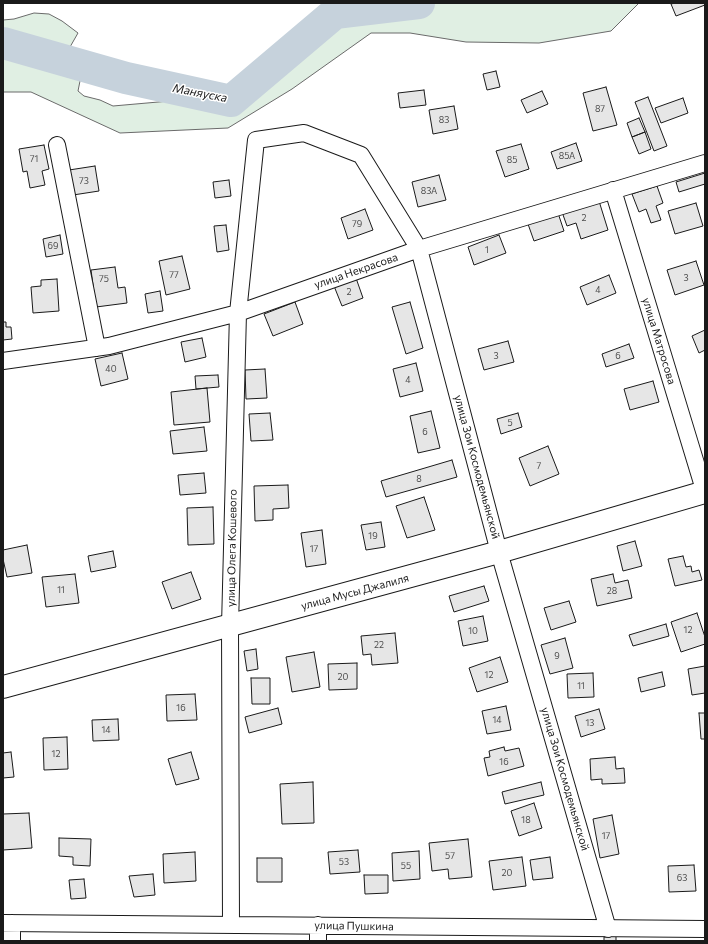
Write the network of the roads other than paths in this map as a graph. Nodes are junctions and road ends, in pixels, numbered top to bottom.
1 (57, 145) dead end
2 (705, 163) edge
3 (251, 172) joint
4 (613, 190) junction
5 (419, 249) junction
6 (238, 312) junction
7 (97, 348) junction
8 (3, 361) edge
9 (705, 492) edge
10 (499, 552) junction
11 (230, 626) junction
12 (3, 687) edge
13 (7, 923) edge
14 (231, 924) junction
15 (608, 929) junction
16 (705, 929) edge
17 (318, 933) edge
18 (522, 934) edge
19 (12, 941) edge

1 - 7 street
2 - 4 street, улица Некрасова
3 - 5 street, улица Зои Космодемьянской
3 - 6 street, улица Олега Кошевого
4 - 5 street, улица Некрасова
4 - 9 street, улица Матросова
5 - 6 street, улица Некрасова
5 - 10 street, улица Зои Космодемьянской
6 - 7 street, улица Некрасова
6 - 11 street, улица Олега Кошевого
7 - 8 street, улица Некрасова
9 - 10 main road, улица Мусы Джалиля
10 - 11 main road, улица Мусы Джалиля
10 - 15 street, улица Зои Космодемьянской
11 - 12 main road, улица Мусы Джалиля
11 - 14 street, улица Олега Кошевого
13 - 14 street, улица Пушкина
13 - 19 street
14 - 17 street, улица Пушкина
15 - 16 street, улица Пушкина
15 - 18 street, улица Пушкина
17 - 18 street, улица Пушкина

